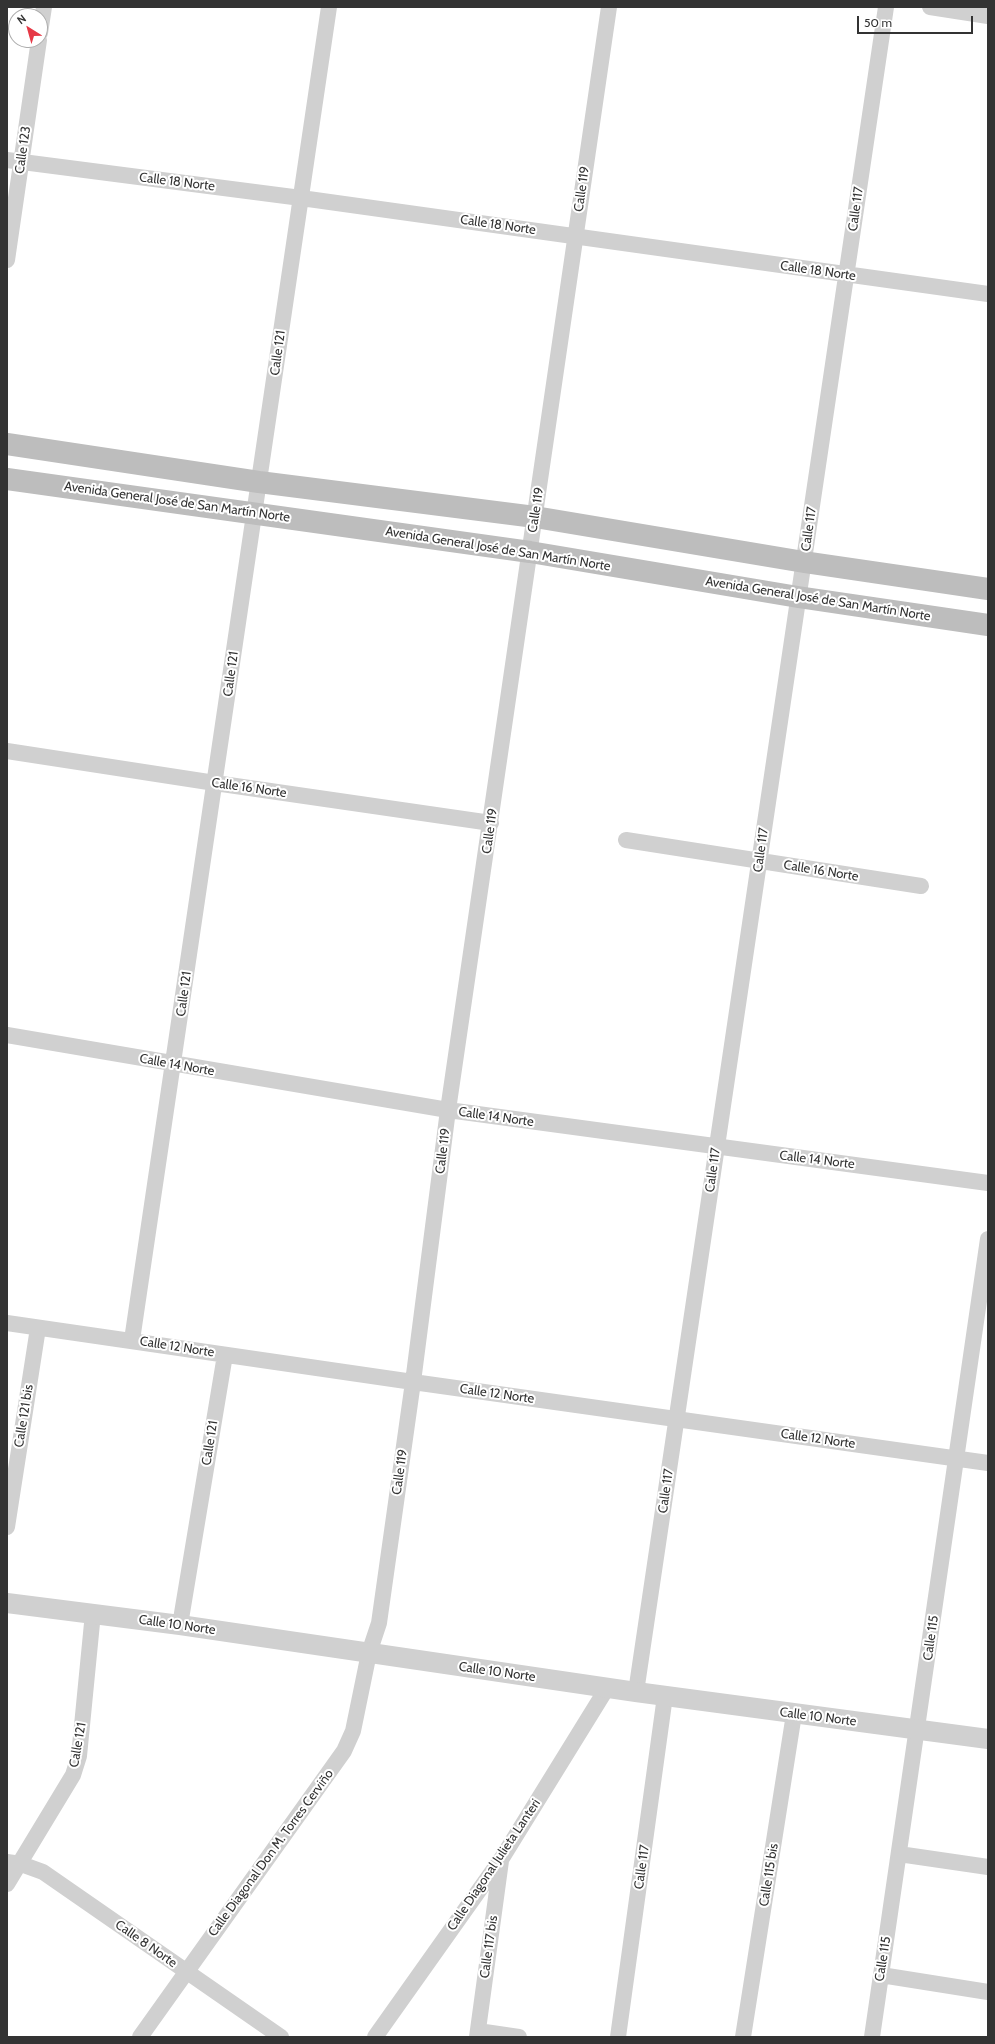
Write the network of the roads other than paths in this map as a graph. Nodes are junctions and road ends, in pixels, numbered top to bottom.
1 (329, 7) edge
2 (609, 7) edge
3 (886, 7) edge
4 (930, 7) edge
5 (988, 16) edge
6 (37, 48) edge
7 (14, 161) edge
8 (301, 198) junction
9 (576, 236) junction
10 (7, 260) edge
11 (846, 276) junction
12 (988, 294) edge
13 (7, 444) edge
14 (7, 479) edge
15 (259, 482) junction
16 (254, 512) junction
17 (535, 517) junction
18 (530, 552) junction
19 (804, 562) junction
20 (988, 589) edge
21 (798, 597) junction
22 (988, 625) edge
23 (7, 751) edge
24 (215, 783) junction
25 (491, 823) junction
26 (626, 840) dead end
27 (759, 862) junction
28 (922, 886) dead end
29 (7, 1035) edge
30 (174, 1064) junction
31 (448, 1110) junction
32 (717, 1147) junction
33 (988, 1183) edge
34 (988, 1239) edge
35 (7, 1323) edge
36 (38, 1328) junction
37 (132, 1340) junction
38 (225, 1355) junction
39 (413, 1382) junction
40 (676, 1419) junction
41 (956, 1458) junction
42 (988, 1463) edge
43 (7, 1527) edge
44 (7, 1603) edge
45 (93, 1613) junction
46 (180, 1625) junction
47 (369, 1654) junction
48 (607, 1688) junction
49 (636, 1692) junction
50 (666, 1696) junction
51 (794, 1714) junction
52 (918, 1729) junction
53 (988, 1739) edge
54 (899, 1854) junction
55 (502, 1858) junction
56 (14, 1863) edge
57 (988, 1867) edge
58 (7, 1884) edge
59 (185, 1971) junction
60 (881, 1975) junction
61 (988, 1992) edge
62 (478, 2034) edge
63 (140, 2037) edge
64 (281, 2037) edge
65 (375, 2037) edge
66 (519, 2037) edge
67 (618, 2037) edge
68 (743, 2037) edge
69 (872, 2037) edge

1 - 8 street, Calle 121
2 - 9 street, Calle 119
3 - 11 street, Calle 117
4 - 5 street
6 - 7 street, Calle 123
7 - 8 street, Calle 18 Norte
7 - 10 street, Calle 123
8 - 9 street, Calle 18 Norte
8 - 15 street, Calle 121
9 - 11 street, Calle 18 Norte
9 - 17 street, Calle 119
11 - 12 street, Calle 18 Norte
11 - 19 street, Calle 117
13 - 15 main road
14 - 16 main road, Avenida General José de San Martín Norte
15 - 16 street, Calle 121
15 - 17 main road
16 - 18 main road, Avenida General José de San Martín Norte
16 - 24 street, Calle 121
17 - 18 street, Calle 119
17 - 19 main road
18 - 21 main road, Avenida General José de San Martín Norte
18 - 25 street, Calle 119
19 - 20 main road
19 - 21 street, Calle 117
21 - 22 main road, Avenida General José de San Martín Norte
21 - 27 street, Calle 117
23 - 24 street, Calle 16 Norte
24 - 25 street, Calle 16 Norte
24 - 30 street, Calle 121
25 - 31 street, Calle 119
26 - 27 street, Calle 16 Norte
27 - 28 street, Calle 16 Norte
27 - 32 street, Calle 117
29 - 30 street, Calle 14 Norte
30 - 31 street, Calle 14 Norte
30 - 37 street, Calle 121
31 - 32 street, Calle 14 Norte
31 - 39 street, Calle 119
32 - 33 street, Calle 14 Norte
32 - 40 street, Calle 117
34 - 41 street, Calle 115
35 - 36 street, Calle 12 Norte
36 - 37 street, Calle 12 Norte
36 - 43 street, Calle 121 bis
37 - 38 street, Calle 12 Norte
38 - 39 street, Calle 12 Norte
38 - 46 street, Calle 121
39 - 40 street, Calle 12 Norte
39 - 47 street, Calle 119
40 - 41 street, Calle 12 Norte
40 - 49 street, Calle 117
41 - 42 street, Calle 12 Norte
41 - 52 street, Calle 115
44 - 45 street, Calle 10 Norte
45 - 46 street, Calle 10 Norte
45 - 56 street, Calle 121
46 - 47 street, Calle 10 Norte
47 - 48 street, Calle 10 Norte
47 - 59 street, Calle Diagonal Don M. Torres Cerviño
48 - 49 street, Calle 10 Norte
48 - 55 street, Calle Diagonal Julieta Lanteri
49 - 50 street, Calle 10 Norte
50 - 51 street, Calle 10 Norte
50 - 67 street, Calle 117
51 - 52 street, Calle 10 Norte
51 - 68 street, Calle 115 bis
52 - 53 street, Calle 10 Norte
52 - 54 street, Calle 115
54 - 57 street
54 - 60 street, Calle 115
55 - 62 street, Calle 117 bis
55 - 65 street, Calle Diagonal Julieta Lanteri
56 - 58 street, Calle 121
56 - 59 street, Calle 8 Norte
59 - 63 street, Calle Diagonal Don M. Torres Cerviño
59 - 64 street, Calle 8 Norte
60 - 61 street
60 - 69 street, Calle 115
62 - 66 street

